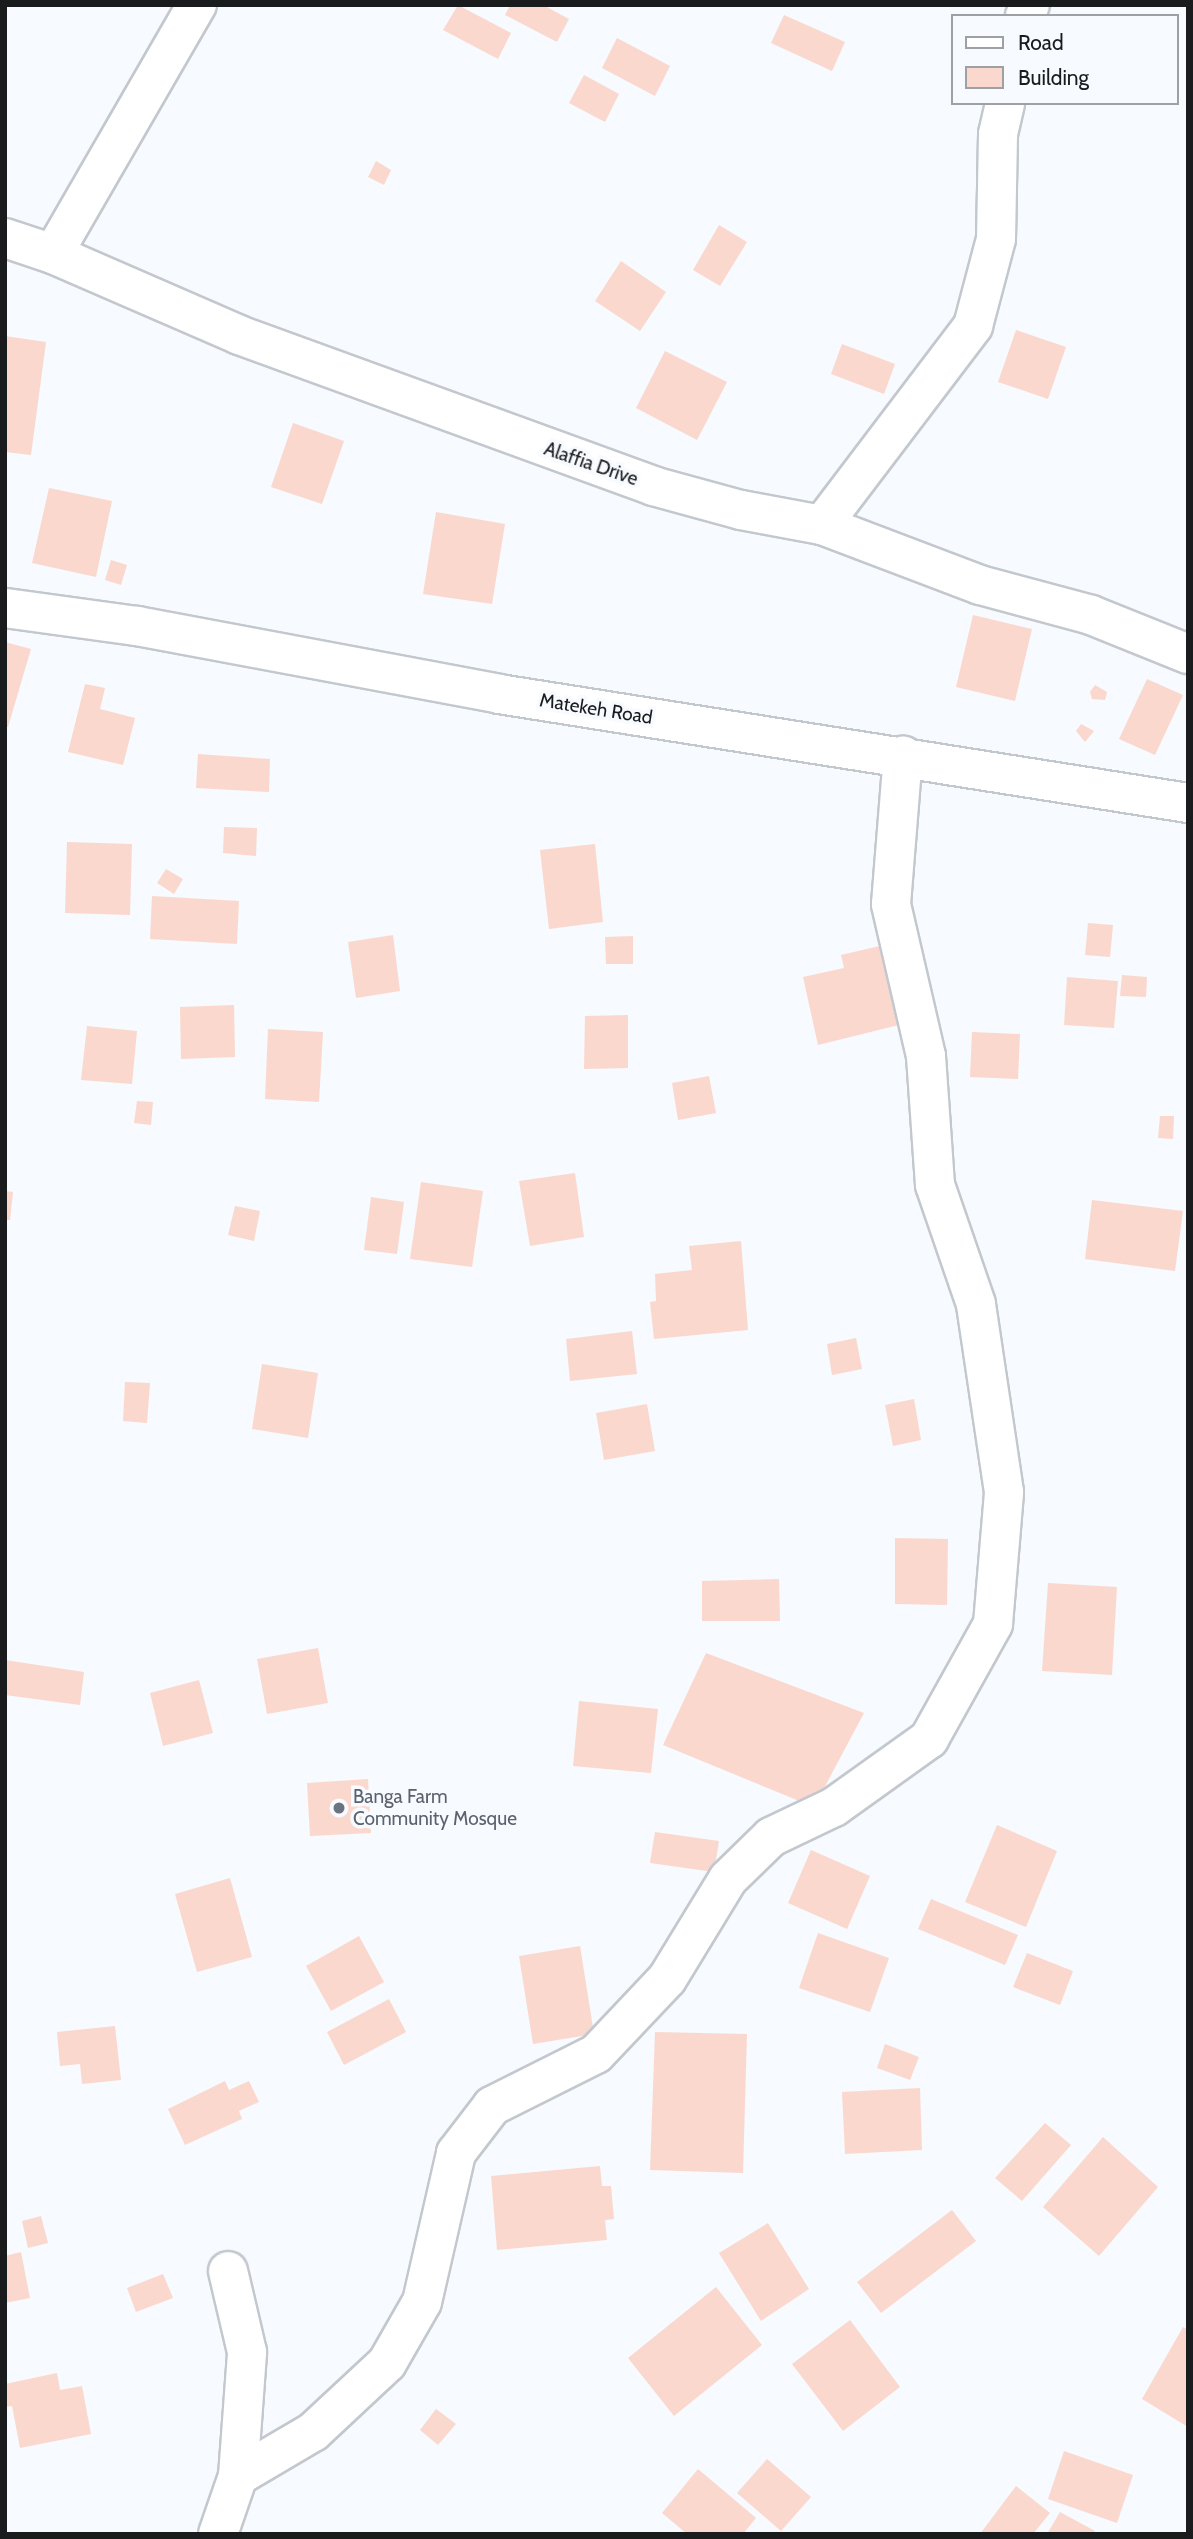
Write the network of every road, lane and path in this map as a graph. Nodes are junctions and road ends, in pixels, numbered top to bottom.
1 (197, 5) edge
2 (1005, 105) edge
3 (5, 238) edge
4 (53, 254) junction
5 (822, 525) junction
6 (5, 608) edge
7 (1188, 654) edge
8 (903, 755) junction
9 (1188, 803) edge
10 (228, 2271) dead end
11 (238, 2476) junction
12 (218, 2534) edge

1 - 4 street
2 - 5 street
3 - 4 street, Alaffia Drive
4 - 5 street, Alaffia Drive
5 - 7 street, Alaffia Drive
6 - 8 street, Matekeh Road
8 - 9 street, Matekeh Road
8 - 11 street
10 - 11 street
11 - 12 street

